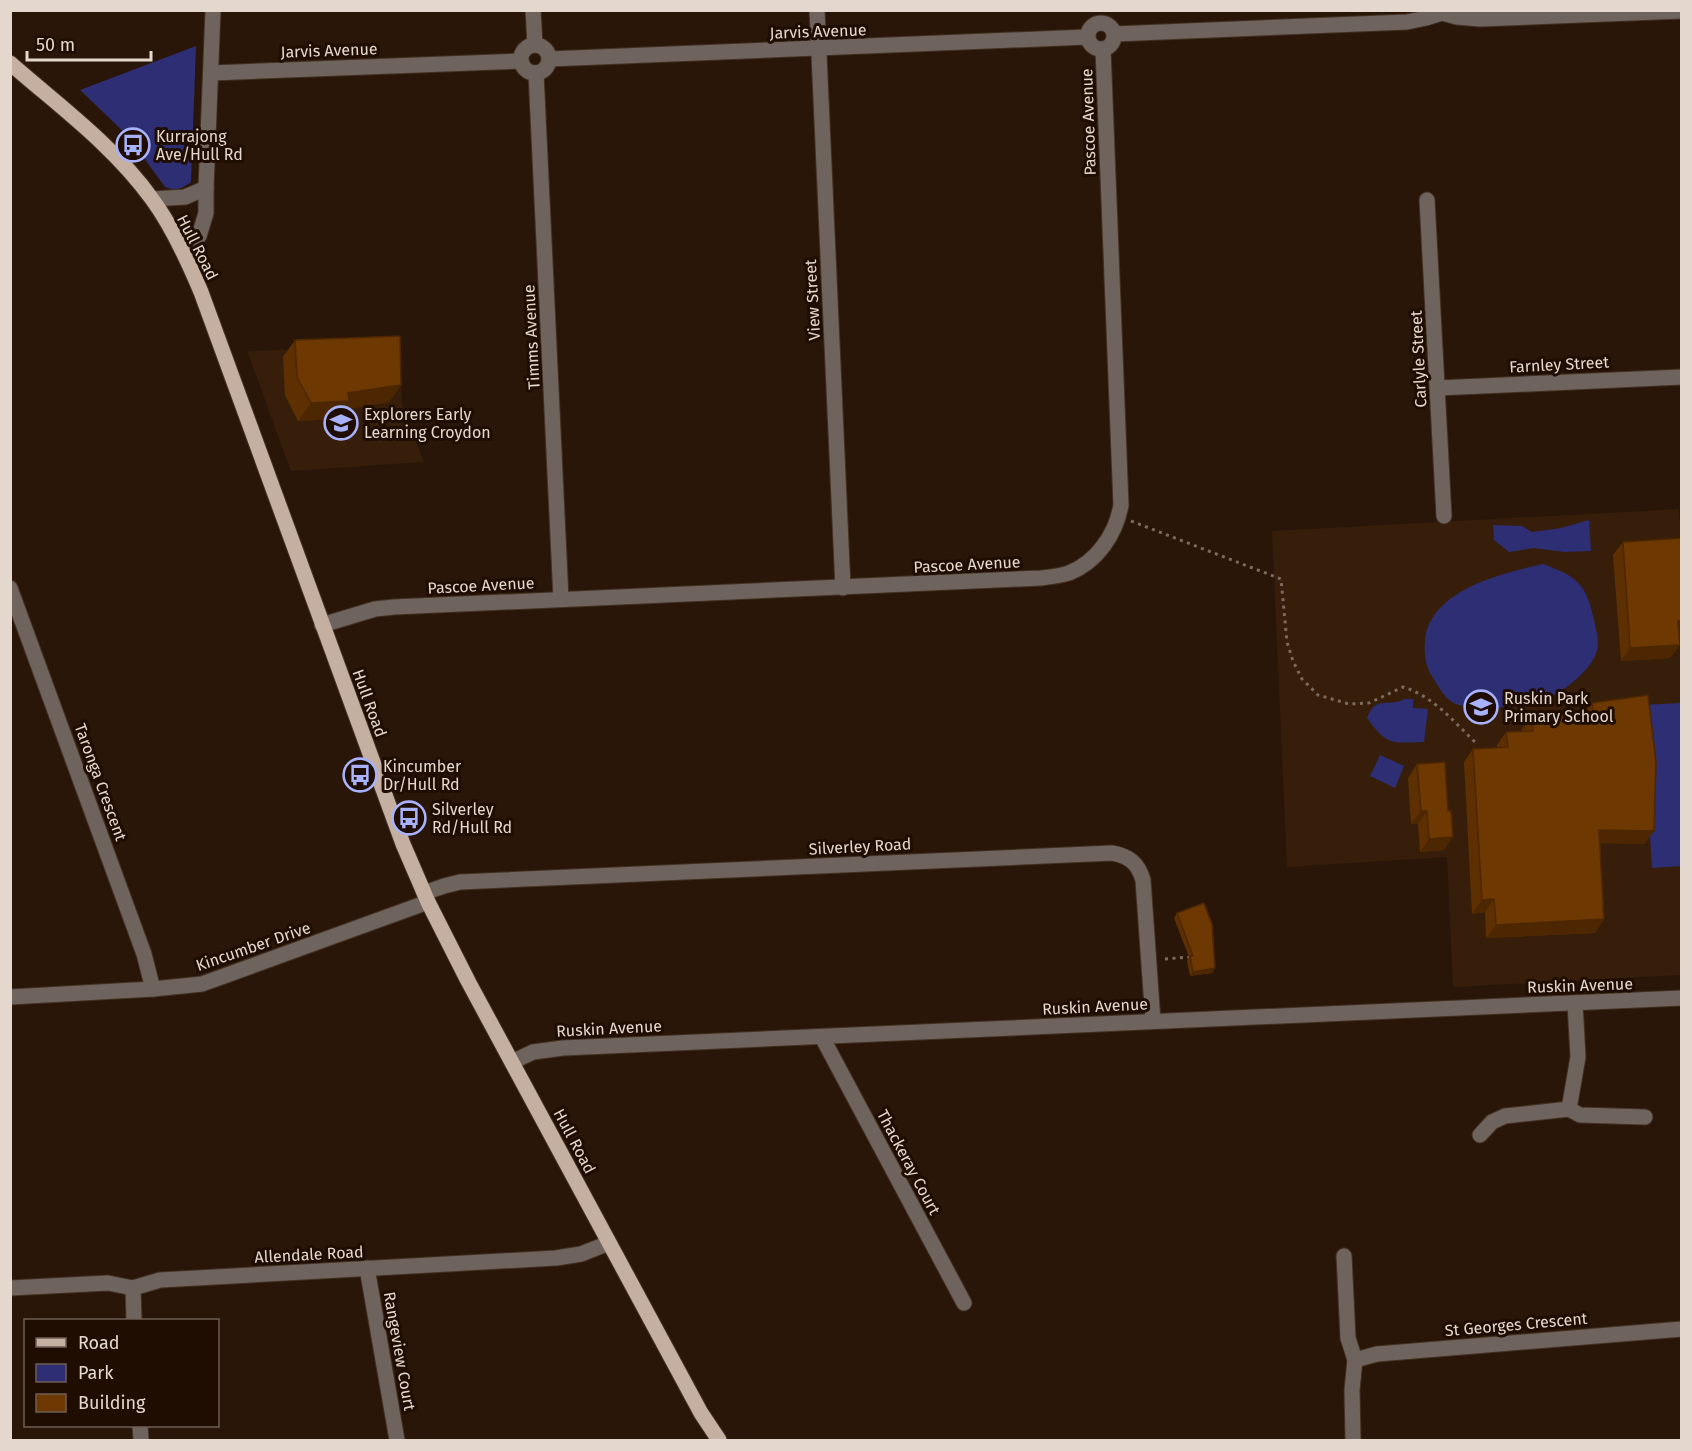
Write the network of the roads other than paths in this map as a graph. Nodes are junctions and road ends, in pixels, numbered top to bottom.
1 (213, 10) edge
2 (533, 10) edge
3 (817, 10) edge
4 (1682, 11) edge
5 (1442, 12) edge
6 (1101, 16) edge
7 (1114, 34) junction
8 (1087, 37) junction
9 (535, 45) junction
10 (818, 49) junction
11 (1103, 49) junction
12 (549, 60) junction
13 (521, 61) junction
14 (10, 63) edge
15 (211, 73) junction
16 (536, 73) junction
17 (206, 188) junction
18 (153, 199) junction
19 (1427, 200) dead end
20 (185, 254) junction
21 (1682, 377) edge
22 (1438, 388) junction
23 (1444, 516) dead end
24 (10, 588) edge
25 (843, 588) junction
26 (561, 599) junction
27 (322, 625) junction
28 (426, 898) junction
29 (153, 989) junction
30 (10, 997) edge
31 (1682, 998) edge
32 (1575, 1003) junction
33 (1152, 1022) junction
34 (822, 1037) junction
35 (512, 1062) junction
36 (1569, 1109) junction
37 (1645, 1117) dead end
38 (1480, 1135) dead end
39 (609, 1243) junction
40 (1344, 1256) dead end
41 (367, 1268) junction
42 (10, 1288) edge
43 (133, 1288) junction
44 (963, 1303) dead end
45 (134, 1319) edge
46 (1682, 1329) edge
47 (1355, 1360) junction
48 (397, 1440) edge
49 (719, 1440) edge
50 (1353, 1440) edge

1 - 15 street
2 - 9 street
3 - 10 street, View Street
4 - 5 street
5 - 7 street
6 - 7 street
6 - 8 street
7 - 11 street
8 - 10 street, Jarvis Avenue
8 - 11 street
9 - 12 street
9 - 13 street
10 - 12 street, Jarvis Avenue
10 - 25 street, View Street
11 - 25 street, Pascoe Avenue
12 - 16 street
13 - 15 street, Jarvis Avenue
13 - 16 street
14 - 18 main road, Hull Road
15 - 17 street
16 - 26 street, Timms Avenue
17 - 18 street
17 - 20 street
18 - 20 main road, Hull Road
19 - 22 street, Carlyle Street
20 - 27 main road, Hull Road
21 - 22 street, Farnley Street
22 - 23 street, Carlyle Street
24 - 29 street, Taronga Crescent
25 - 26 street, Pascoe Avenue
26 - 27 street, Pascoe Avenue
27 - 28 main road, Hull Road
28 - 29 street, Kincumber Drive
28 - 33 street, Silverley Road
28 - 35 main road, Hull Road
29 - 30 street, Kincumber Drive
31 - 32 street, Ruskin Avenue
32 - 33 street, Ruskin Avenue
32 - 36 street
33 - 34 street, Ruskin Avenue
34 - 35 street, Ruskin Avenue
34 - 44 street, Thackeray Court
35 - 39 main road, Hull Road
36 - 37 street
36 - 38 street
39 - 41 street, Allendale Road
39 - 49 main road, Hull Road
40 - 47 street
41 - 43 street, Allendale Road
41 - 48 street, Rangeview Court
42 - 43 street, Allendale Road
43 - 45 street
46 - 47 street, St Georges Crescent
47 - 50 street

